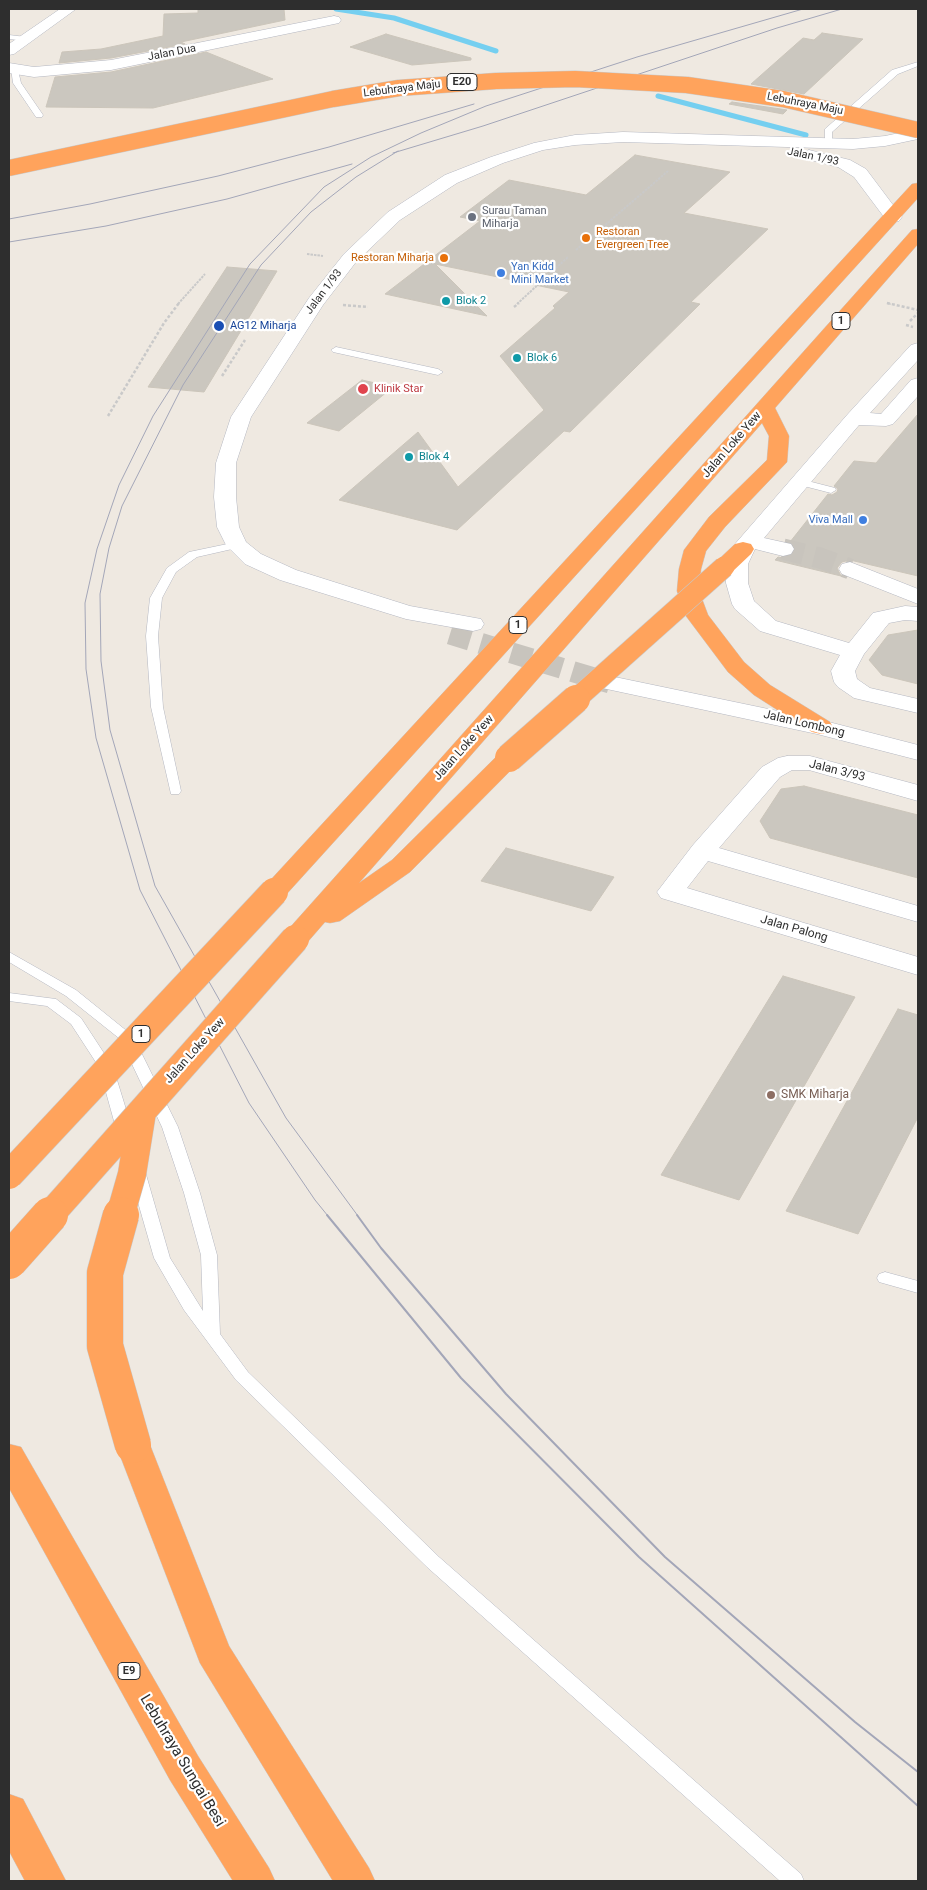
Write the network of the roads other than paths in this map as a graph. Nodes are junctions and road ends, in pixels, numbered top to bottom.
1 (69, 9) edge
2 (334, 20) dead end
3 (9, 37) edge
4 (26, 39) junction
5 (9, 51) edge
6 (918, 64) edge
7 (11, 69) edge
8 (39, 115) dead end
9 (918, 119) edge
10 (918, 130) edge
11 (918, 134) edge
12 (708, 139) junction
13 (828, 145) junction
14 (9, 158) edge
15 (9, 168) edge
16 (918, 188) edge
17 (893, 217) junction
18 (918, 234) edge
19 (918, 349) edge
20 (336, 350) dead end
21 (911, 368) edge
22 (438, 372) dead end
23 (918, 384) edge
24 (765, 408) junction
25 (854, 419) junction
26 (800, 482) junction
27 (831, 490) dead end
28 (237, 545) junction
29 (747, 545) junction
30 (784, 549) tunnel mouth
31 (850, 568) tunnel mouth
32 (918, 597) edge
33 (406, 612) junction
34 (918, 614) edge
35 (472, 624) tunnel mouth
36 (450, 634) tunnel mouth
37 (854, 652) junction
38 (617, 675) tunnel mouth
39 (918, 706) edge
40 (820, 727) junction
41 (918, 753) edge
42 (175, 791) dead end
43 (918, 793) edge
44 (702, 851) junction
45 (670, 892) joint
46 (918, 914) edge
47 (295, 939) junction
48 (9, 956) edge
49 (918, 966) edge
50 (9, 998) edge
51 (142, 1112) junction
52 (9, 1175) edge
53 (9, 1261) edge
54 (885, 1278) dead end
55 (918, 1287) edge
56 (212, 1335) junction
57 (9, 1457) edge
58 (9, 1812) edge
59 (46, 1881) edge
60 (255, 1881) edge
61 (355, 1881) edge
62 (794, 1881) edge

1 - 4 street
2 - 7 street, Jalan Dua
3 - 4 lane
4 - 5 street
6 - 13 lane
7 - 8 lane
9 - 14 highway, Lebuhraya Maju / E20
10 - 15 highway, Lebuhraya Maju / E20, bridge
11 - 13 street, Jalan 1/93
12 - 13 street, Jalan 1/93
12 - 17 street, Jalan 1/93
12 - 28 street, Jalan 1/93
16 - 17 highway, 1
17 - 52 highway, 1, bridge
18 - 24 highway, Jalan Loke Yew / 1
19 - 21 street
20 - 22 lane
21 - 25 street
23 - 25 street
24 - 40 highway
24 - 47 highway, Jalan Loke Yew / 1
25 - 26 street
26 - 27 lane
26 - 29 street
28 - 33 street, Jalan 1/93
28 - 42 lane
29 - 30 street
29 - 37 street
29 - 47 highway, bridge
31 - 32 street
33 - 35 street
33 - 36 street
34 - 37 street
37 - 39 street
38 - 40 street, Jalan Lombong
40 - 41 street, Jalan Lombong
43 - 44 street, Jalan 3/93
44 - 45 street, Jalan 3/93
44 - 46 street
45 - 49 street, Jalan Palong
47 - 51 highway, Jalan Loke Yew / 1, bridge
48 - 56 lane
50 - 56 lane
51 - 53 highway, Jalan Loke Yew / 1, bridge
51 - 61 highway, bridge
54 - 55 lane
56 - 62 lane
57 - 60 highway, Lebuhraya Sungai Besi / E9
58 - 59 highway

